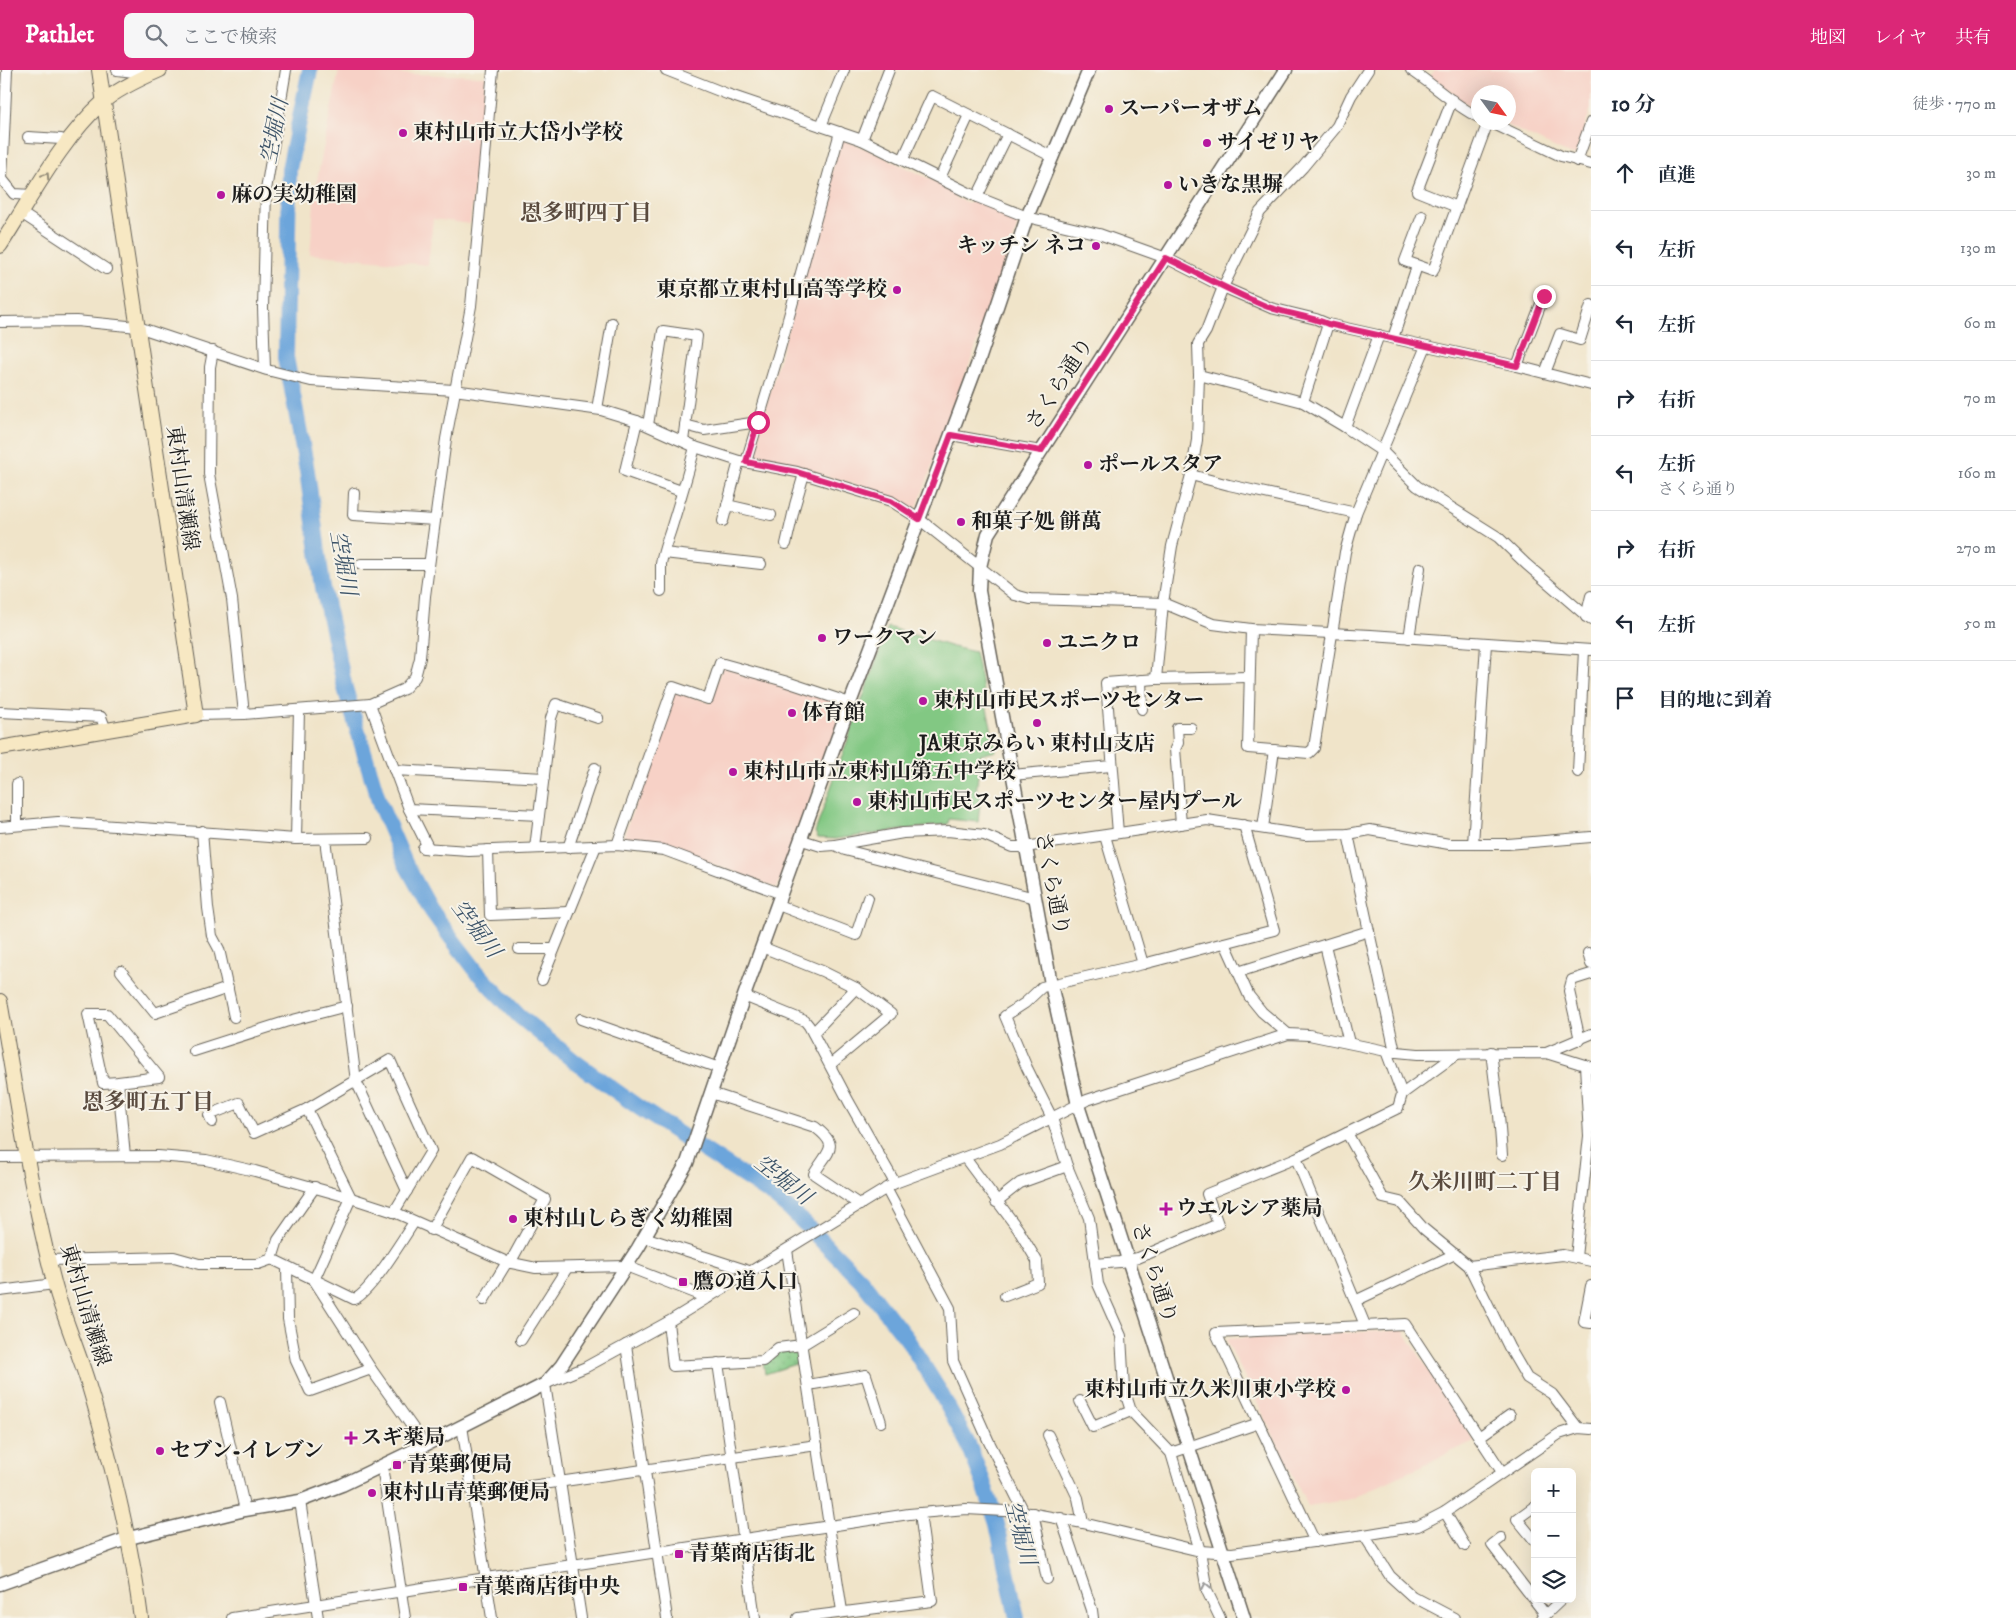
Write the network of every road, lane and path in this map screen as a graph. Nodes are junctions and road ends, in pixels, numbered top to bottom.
1 (8, 70) edge
2 (99, 70) edge
3 (117, 70) edge
4 (286, 70) edge
5 (493, 70) edge
6 (666, 70) edge
7 (844, 70) edge
8 (889, 70) edge
9 (1089, 70) edge
10 (1286, 70) edge
11 (1368, 70) edge
12 (1411, 70) edge
13 (155, 72) edge
14 (104, 100) junction
15 (1452, 100) junction
16 (1471, 114) edge
17 (969, 115) junction
18 (2, 117) edge
19 (1591, 122) edge
20 (821, 126) junction
21 (1486, 130) edge
22 (1506, 130) edge
23 (840, 132) junction
24 (1008, 134) junction
25 (28, 137) dead end
26 (862, 140) junction
27 (66, 145) junction
28 (1053, 157) junction
29 (903, 159) junction
30 (1577, 161) junction
31 (1591, 164) edge
32 (940, 178) junction
33 (33, 195) junction
34 (977, 197) junction
35 (1457, 207) junction
36 (21, 214) junction
37 (1422, 216) dead end
38 (1028, 217) junction
39 (0, 246) edge
40 (1166, 258) junction
41 (1417, 266) junction
42 (106, 269) dead end
43 (1223, 287) junction
44 (1544, 296) dead end
45 (1591, 305) edge
46 (0, 322) edge
47 (612, 323) dead end
48 (1328, 324) junction
49 (138, 327) junction
50 (1379, 335) junction
51 (1393, 338) junction
52 (1580, 340) junction
53 (1591, 343) edge
54 (1426, 346) junction
55 (213, 351) junction
56 (1517, 366) junction
57 (266, 370) junction
58 (1545, 373) junction
59 (1199, 375) junction
60 (1591, 386) edge
61 (454, 390) junction
62 (1303, 402) junction
63 (597, 409) junction
64 (636, 421) junction
65 (758, 422) junction
66 (685, 424) junction
67 (648, 425) junction
68 (1345, 427) junction
69 (951, 435) junction
70 (683, 441) junction
71 (695, 447) junction
72 (1041, 451) junction
73 (1383, 452) junction
74 (742, 462) junction
75 (804, 474) junction
76 (1191, 475) junction
77 (681, 491) junction
78 (354, 493) dead end
79 (728, 505) junction
80 (1356, 513) junction
81 (771, 515) dead end
82 (919, 519) junction
83 (435, 520) junction
84 (724, 521) dead end
85 (786, 544) dead end
86 (664, 553) junction
87 (361, 564) dead end
88 (429, 564) junction
89 (760, 564) dead end
90 (980, 567) junction
91 (1420, 568) dead end
92 (661, 591) dead end
93 (1591, 596) edge
94 (1163, 603) junction
95 (1588, 619) edge
96 (1251, 629) junction
97 (1332, 633) junction
98 (1409, 638) junction
99 (1486, 644) junction
100 (1588, 650) edge
101 (1248, 677) junction
102 (1156, 679) junction
103 (1141, 680) junction
104 (850, 703) junction
105 (369, 704) junction
106 (1142, 709) dead end
107 (299, 710) junction
108 (0, 712) edge
109 (244, 714) junction
110 (196, 715) junction
111 (598, 718) dead end
112 (1191, 728) dead end
113 (106, 730) junction
114 (0, 748) edge
115 (1274, 750) junction
116 (1111, 766) junction
117 (595, 768) dead end
118 (394, 770) junction
119 (1578, 772) dead end
120 (1012, 775) junction
121 (544, 778) junction
122 (17, 784) dead end
123 (409, 809) junction
124 (539, 815) junction
125 (1181, 824) junction
126 (17, 825) junction
127 (1244, 825) junction
128 (0, 827) edge
129 (1263, 828) junction
130 (202, 831) junction
131 (1118, 833) junction
132 (1348, 834) junction
133 (1105, 836) junction
134 (1591, 837) edge
135 (368, 838) dead end
136 (296, 839) junction
137 (325, 839) junction
138 (802, 840) junction
139 (1473, 844) junction
140 (617, 845) junction
141 (835, 845) junction
142 (596, 846) junction
143 (1025, 847) junction
144 (535, 848) junction
145 (568, 848) junction
146 (488, 850) junction
147 (868, 898) dead end
148 (1035, 898) junction
149 (780, 900) junction
150 (569, 912) junction
151 (1369, 931) junction
152 (1225, 943) junction
153 (1325, 945) junction
154 (762, 947) junction
155 (519, 949) dead end
156 (554, 949) junction
157 (1588, 953) dead end
158 (1143, 964) junction
159 (1591, 964) edge
160 (121, 972) dead end
161 (1238, 972) junction
162 (1591, 974) edge
163 (542, 980) dead end
164 (1051, 984) junction
165 (228, 988) junction
166 (856, 988) junction
167 (744, 996) junction
168 (0, 1001) edge
169 (347, 1006) junction
170 (234, 1017) dead end
171 (581, 1019) dead end
172 (813, 1032) junction
173 (1288, 1034) junction
174 (1591, 1034) edge
175 (1580, 1040) junction
176 (1349, 1043) junction
177 (194, 1051) dead end
178 (1391, 1051) junction
179 (1490, 1052) junction
180 (1546, 1053) junction
181 (1457, 1054) junction
182 (831, 1064) junction
183 (1588, 1066) edge
184 (720, 1068) junction
185 (356, 1081) junction
186 (118, 1082) junction
187 (711, 1092) junction
188 (1402, 1094) junction
189 (1078, 1105) junction
190 (307, 1109) junction
191 (1052, 1118) junction
192 (212, 1122) dead end
193 (1347, 1134) junction
194 (27, 1156) junction
195 (125, 1156) junction
196 (1502, 1156) dead end
197 (0, 1157) edge
198 (965, 1158) junction
199 (1296, 1158) junction
200 (1067, 1166) junction
201 (891, 1186) junction
202 (315, 1187) junction
203 (407, 1191) junction
204 (351, 1198) junction
205 (996, 1202) junction
206 (860, 1205) junction
207 (394, 1212) junction
208 (414, 1222) junction
209 (431, 1230) junction
210 (644, 1237) junction
211 (787, 1250) junction
212 (1455, 1254) junction
213 (1576, 1257) junction
214 (272, 1259) junction
215 (49, 1260) junction
216 (1129, 1260) junction
217 (1591, 1261) edge
218 (509, 1263) junction
219 (1095, 1264) junction
220 (626, 1266) junction
221 (1469, 1266) junction
222 (287, 1268) junction
223 (567, 1268) junction
224 (752, 1272) junction
225 (314, 1280) junction
226 (54, 1284) junction
227 (1591, 1286) edge
228 (0, 1291) edge
229 (1004, 1296) dead end
230 (708, 1298) junction
231 (484, 1300) dead end
232 (1355, 1301) junction
233 (854, 1313) dead end
234 (668, 1322) junction
235 (1591, 1323) edge
236 (1365, 1325) junction
237 (521, 1340) dead end
238 (626, 1345) junction
239 (802, 1345) junction
240 (718, 1363) junction
241 (371, 1370) junction
242 (545, 1384) junction
243 (808, 1385) junction
244 (1080, 1401) dead end
245 (220, 1402) dead end
246 (1131, 1411) junction
247 (1510, 1415) dead end
248 (880, 1422) dead end
249 (1259, 1423) junction
250 (462, 1426) junction
251 (1578, 1428) junction
252 (1591, 1429) edge
253 (1048, 1434) dead end
254 (1479, 1437) junction
255 (425, 1445) junction
256 (817, 1445) junction
257 (1188, 1446) junction
258 (1172, 1453) junction
259 (732, 1457) junction
260 (382, 1466) junction
261 (645, 1469) junction
262 (1502, 1472) junction
263 (560, 1481) junction
264 (474, 1494) junction
265 (300, 1501) junction
266 (1531, 1509) edge
267 (245, 1510) junction
268 (1028, 1512) junction
269 (1445, 1512) junction
270 (920, 1513) junction
271 (1060, 1518) junction
272 (1083, 1523) junction
273 (829, 1526) junction
274 (1364, 1535) junction
275 (129, 1538) junction
276 (1501, 1538) dead end
277 (1531, 1538) edge
278 (743, 1540) junction
279 (1315, 1542) junction
280 (1465, 1546) dead end
281 (1200, 1551) junction
282 (657, 1552) junction
283 (1223, 1552) junction
284 (573, 1565) junction
285 (486, 1578) junction
286 (1047, 1579) dead end
287 (0, 1584) edge
288 (402, 1591) junction
289 (1558, 1603) edge
290 (316, 1604) junction
291 (842, 1611) junction
292 (854, 1614) edge
293 (1543, 1616) edge
294 (141, 1618) edge
295 (232, 1618) edge
296 (318, 1618) edge
297 (405, 1618) edge
298 (492, 1618) edge
299 (581, 1618) edge
300 (667, 1618) edge
301 (754, 1618) edge
302 (798, 1618) edge
303 (1093, 1618) edge
304 (1220, 1618) edge
305 (1244, 1618) edge
306 (1454, 1618) edge

1 - 18 street
2 - 14 main road, 東村山清瀬線
3 - 13 street
4 - 57 street
5 - 61 street
6 - 20 street
7 - 20 street
8 - 26 street
9 - 28 street
10 - 40 street, さくら通り
11 - 43 street
12 - 15 street
13 - 14 main road
14 - 27 main road
14 - 49 main road, 東村山清瀬線
15 - 16 street
15 - 35 street
17 - 24 street
17 - 29 street
17 - 32 street
18 - 33 street
19 - 30 street
20 - 23 street
21 - 35 street
22 - 30 street
23 - 26 street
23 - 65 street
24 - 28 street
24 - 34 street
25 - 27 street
26 - 29 street
33 -> 27 main road
28 - 38 street
29 - 32 street
30 - 31 street
32 - 34 street
33 - 36 main road
34 - 38 street
35 - 41 street
36 - 39 main road
36 - 42 street
37 - 41 street
38 - 40 street
38 - 69 street
40 - 43 street
40 - 72 street, さくら通り
41 - 51 street
43 - 48 street
43 - 59 street
44 - 56 street
45 - 52 street
46 - 49 street
47 - 63 street
48 - 50 street
48 - 62 street
49 - 55 street
49 - 110 main road, 東村山清瀬線
50 - 51 street
50 - 68 street
51 - 54 street
52 - 53 street
52 - 58 street
54 - 56 street
54 - 73 street
55 - 57 street
55 - 109 street
56 - 58 street
57 - 61 street
58 - 60 street
59 - 62 street
59 - 76 street
61 - 63 street
61 - 83 street
62 - 68 street
63 - 64 street
64 - 67 street
64 - 77 street
65 - 66 street
65 - 74 street
66 - 67 street
66 - 70 street
67 - 70 street
68 - 73 street
69 - 72 street
69 - 82 street
70 - 71 street
71 - 74 street
71 - 77 street
72 - 90 street, さくら通り
73 - 80 street
73 - 95 street
74 - 75 street
74 - 79 street
75 - 82 street
75 - 85 street
76 - 80 street
76 - 94 street
77 - 86 street
78 - 83 street
79 - 81 street
79 - 84 street
80 - 97 street
82 - 90 street
82 - 104 street
83 - 88 street
86 - 89 street
86 - 92 street
87 - 88 street
88 - 105 street
90 - 94 street
90 - 120 street, さくら通り
91 - 98 street
93 - 95 street
94 - 96 street
94 - 102 street
96 - 97 street
96 - 101 street
97 - 98 street
97 - 115 street
98 - 99 street
99 - 100 street
99 - 139 street
100 - 119 street
101 - 102 street
101 - 115 street
102 - 103 street
103 - 106 street
103 - 116 street
104 - 138 street
104 - 140 street
105 - 107 street
105 - 118 street
107 - 109 street
107 - 136 street
108 - 113 street
109 - 110 street
110 - 113 main road
111 - 121 street
112 - 125 street
113 - 114 main road
115 - 129 street
116 - 120 street
116 - 131 street
117 - 145 street
118 - 121 street
118 - 123 street
120 - 143 street, さくら通り
121 - 124 street
122 - 126 street
123 - 124 street
123 - 146 street
124 - 144 street
125 - 127 street
125 - 131 street
126 - 128 street
126 - 130 street
127 - 129 street
127 - 152 street
129 - 132 street
130 - 136 street
130 - 165 street
131 - 133 street
132 - 139 street
132 - 151 street
133 - 143 street
133 - 158 street
134 - 139 street
135 - 137 street
136 - 137 street
137 - 169 street
138 - 141 street
138 - 149 street
140 - 142 street
140 - 149 street
141 - 143 street
141 - 148 street
142 - 145 street
142 - 150 street
143 - 148 street, さくら通り
144 - 145 street
144 - 146 street
146 - 150 street
147 - 149 street
148 - 164 street, さくら通り
149 - 154 street
150 - 156 street
151 - 153 street
151 - 178 street
152 - 158 street
152 - 161 street
153 - 161 street
153 - 176 street
154 - 166 street
154 - 167 street
155 - 156 street
156 - 163 street
157 - 159 street
158 - 164 street
160 - 165 street
161 - 173 street
162 - 175 street
164 - 189 street, さくら通り
164 - 191 street
165 - 170 street
166 - 172 street
166 - 182 street
167 - 172 street
167 - 184 street
168 - 194 main road, 東村山清瀬線
169 - 177 street
169 - 185 street
171 - 184 street
172 - 182 street
173 - 176 street
173 - 189 street
174 - 175 street
175 - 180 street
176 - 178 street
178 - 181 street
178 - 188 street
179 - 180 street
179 - 181 street
179 - 196 street
180 - 183 street
181 - 188 street
182 - 201 street
183 - 213 street
184 - 187 street
185 - 190 street
185 - 203 street
185 - 203 street
186 - 186 street
186 - 195 street
187 - 206 street
187 - 210 street
188 - 193 street
189 - 191 street
189 - 216 street, さくら通り
190 - 192 street
190 - 204 street
191 - 198 street
191 - 200 street
193 - 199 street
193 - 212 street
194 - 195 street
194 - 197 street
194 - 215 main road, 東村山清瀬線
195 - 202 street
198 - 201 street
198 - 205 street
199 - 216 street
199 - 232 street
200 - 205 street
200 - 219 street
201 - 206 street
201 - 268 street
202 - 204 street
202 - 214 street
203 - 207 street
204 - 207 street
204 - 225 street
205 - 229 street
206 - 211 street
207 - 208 street
208 - 209 street
208 - 225 street
209 - 218 street
209 - 218 street
210 - 220 street
210 - 224 street
211 - 224 street
211 - 239 street
212 - 221 street
212 - 232 street
213 - 217 street
213 - 221 street
214 - 215 street
214 - 222 street
215 - 226 main road, 東村山清瀬線
216 - 219 street
216 - 257 street, さくら通り
218 - 223 street
218 - 231 street
219 - 246 street
220 - 223 street
220 - 230 street
220 - 242 street
221 - 251 street
222 - 225 street
222 - 241 street
223 - 237 street
224 - 230 street
225 - 241 street
226 - 228 street
226 - 275 main road, 東村山清瀬線
227 - 235 street
230 - 234 street
232 - 236 street
233 - 239 street
234 - 238 street
234 - 240 street
236 - 249 street
236 - 254 street
238 - 242 street
238 - 261 street
239 - 240 street
239 - 243 street
240 - 259 street
241 - 255 street
242 - 250 street
242 - 263 street
243 - 248 street
243 - 256 street
244 - 246 street
245 - 267 street
246 - 258 street
247 - 254 street
249 - 257 street
249 - 279 street
250 - 255 street
250 - 264 street
251 - 252 street
251 - 262 street
253 - 272 street
254 - 262 street
255 - 260 street
256 - 259 street
256 - 273 street
257 - 258 street
257 - 283 street, さくら通り
258 - 281 street
259 - 261 street
259 - 278 street
260 - 265 street
260 - 288 street
261 - 263 street
261 - 282 street
262 - 269 street
263 - 264 street
263 - 284 street
264 - 285 street
265 - 267 street
265 - 290 street
266 - 277 street
267 - 275 street
268 - 270 street
268 - 271 street
268 - 286 street
269 - 274 street
269 - 280 street
270 - 273 street
270 - 292 street
271 - 272 street
271 - 303 street
272 - 281 street
273 - 278 street
273 - 291 street
274 - 279 street
274 - 306 street
275 - 287 street
275 - 294 main road, 東村山清瀬線
276 - 293 street
278 - 282 street
278 - 301 street
279 - 283 street
281 - 283 street
304 -> 281 street
282 - 284 street
282 - 300 street
283 - 305 street, さくら通り
284 - 285 street
284 - 299 street
285 - 288 street
285 - 298 street
288 - 290 street
288 - 297 street
289 - 293 street
290 - 295 street
290 - 296 street
291 - 292 street
291 - 302 street

